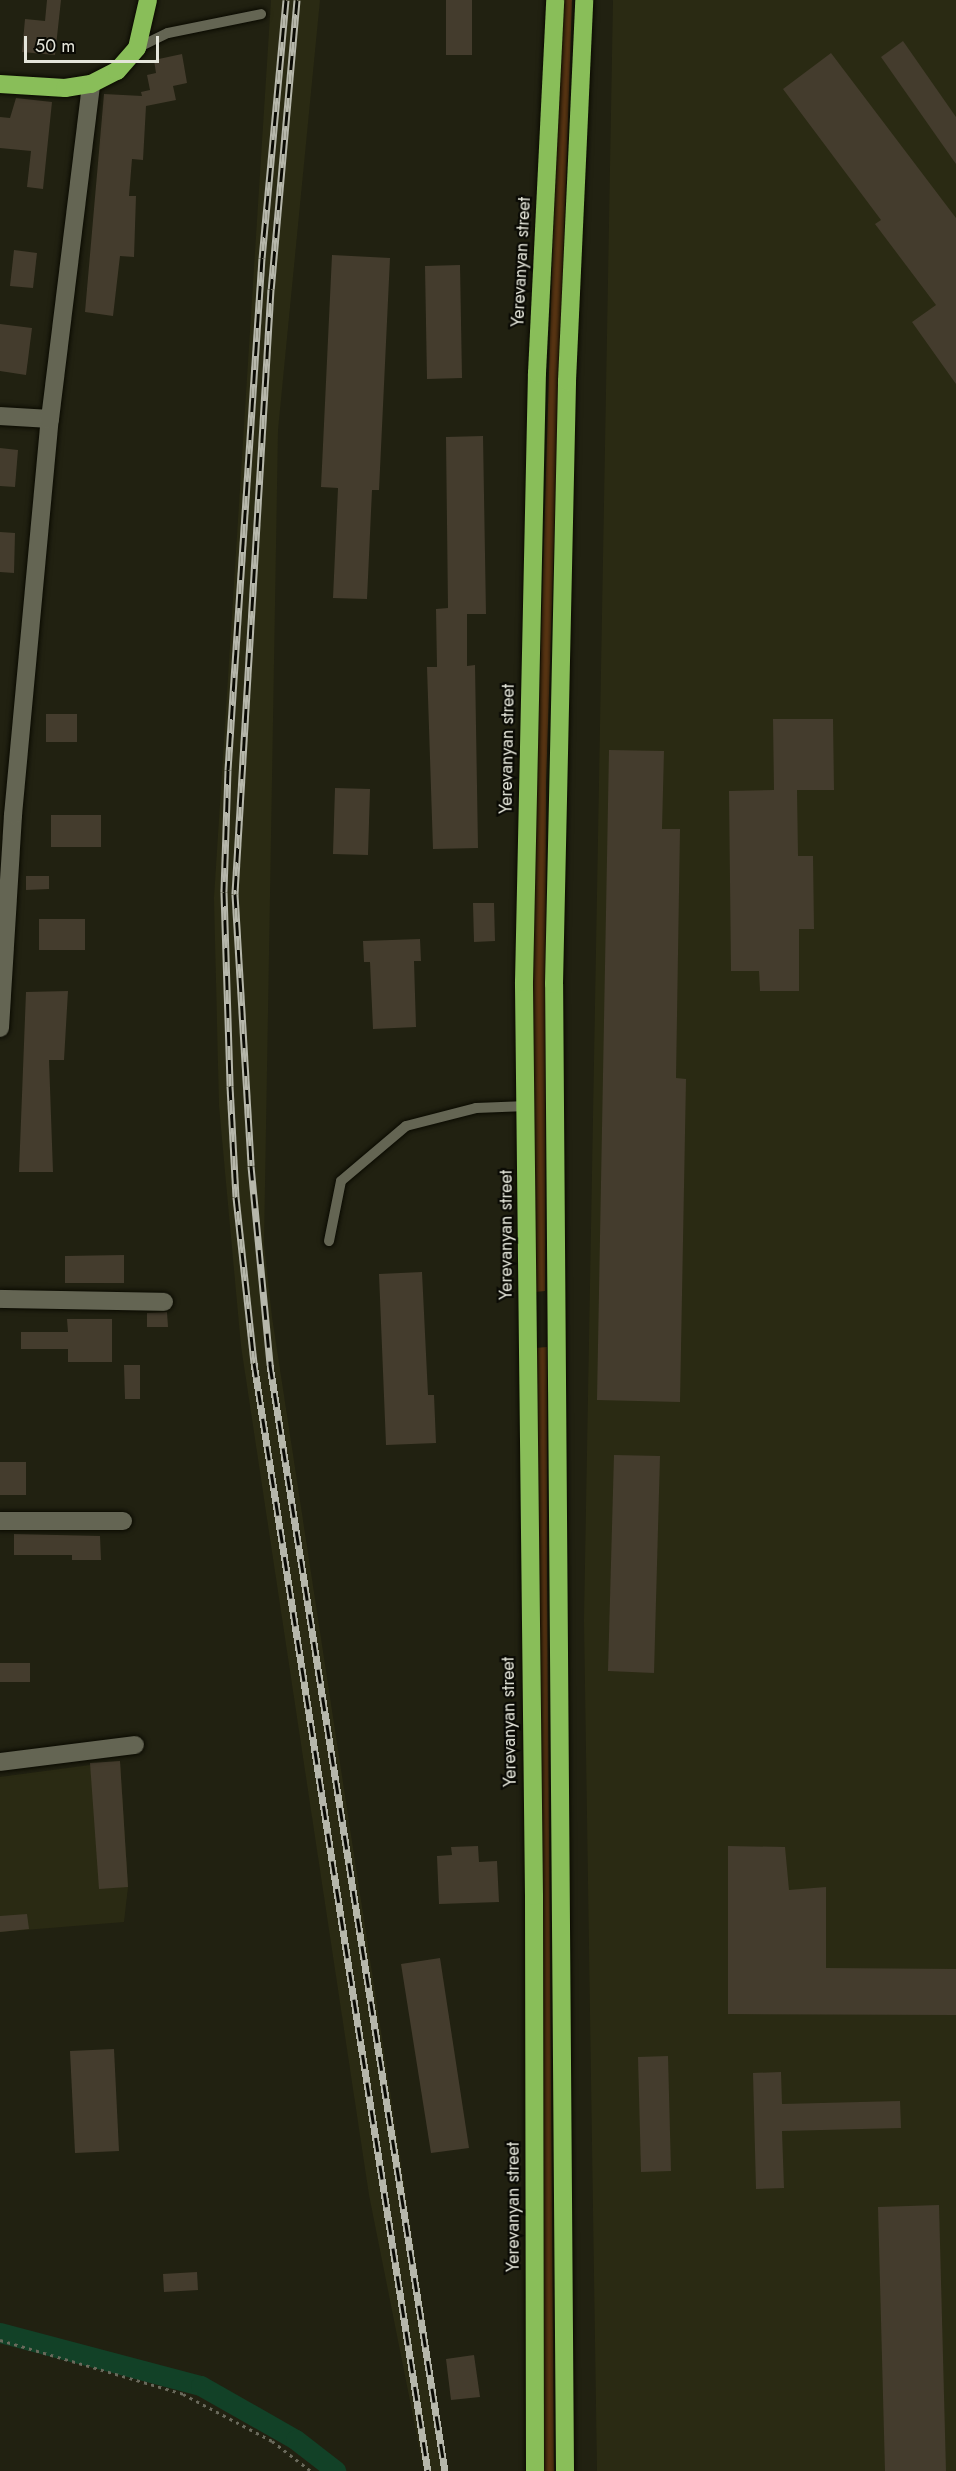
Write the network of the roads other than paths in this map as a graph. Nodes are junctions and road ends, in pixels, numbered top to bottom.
1 (148, 0) edge
2 (555, 0) edge
3 (584, 0) edge
4 (261, 14) dead end
5 (137, 48) junction
6 (0, 84) edge
7 (91, 84) junction
8 (0, 416) edge
9 (50, 419) junction
10 (6, 815) edge
11 (524, 982) junction
12 (554, 984) junction
13 (0, 1028) edge
14 (527, 1106) junction
15 (329, 1241) dead end
16 (0, 1299) edge
17 (165, 1302) dead end
18 (555, 1314) junction
19 (526, 1315) junction
20 (0, 1521) edge
21 (123, 1521) dead end
22 (135, 1745) dead end
23 (0, 1762) edge
24 (535, 2471) edge
25 (565, 2471) edge

1 - 5 highway
2 - 11 highway, Yerevanyan street
3 - 12 highway
4 - 5 lane
5 - 7 highway
6 - 7 highway
7 - 9 street
8 - 9 street
9 - 10 street
10 - 13 street
11 - 12 highway
11 - 14 highway, Yerevanyan street
12 - 18 highway
14 - 15 lane
14 - 19 highway, Yerevanyan street
16 - 17 street
18 - 19 highway
18 - 25 highway
19 - 24 highway, Yerevanyan street
20 - 21 street
22 - 23 street

